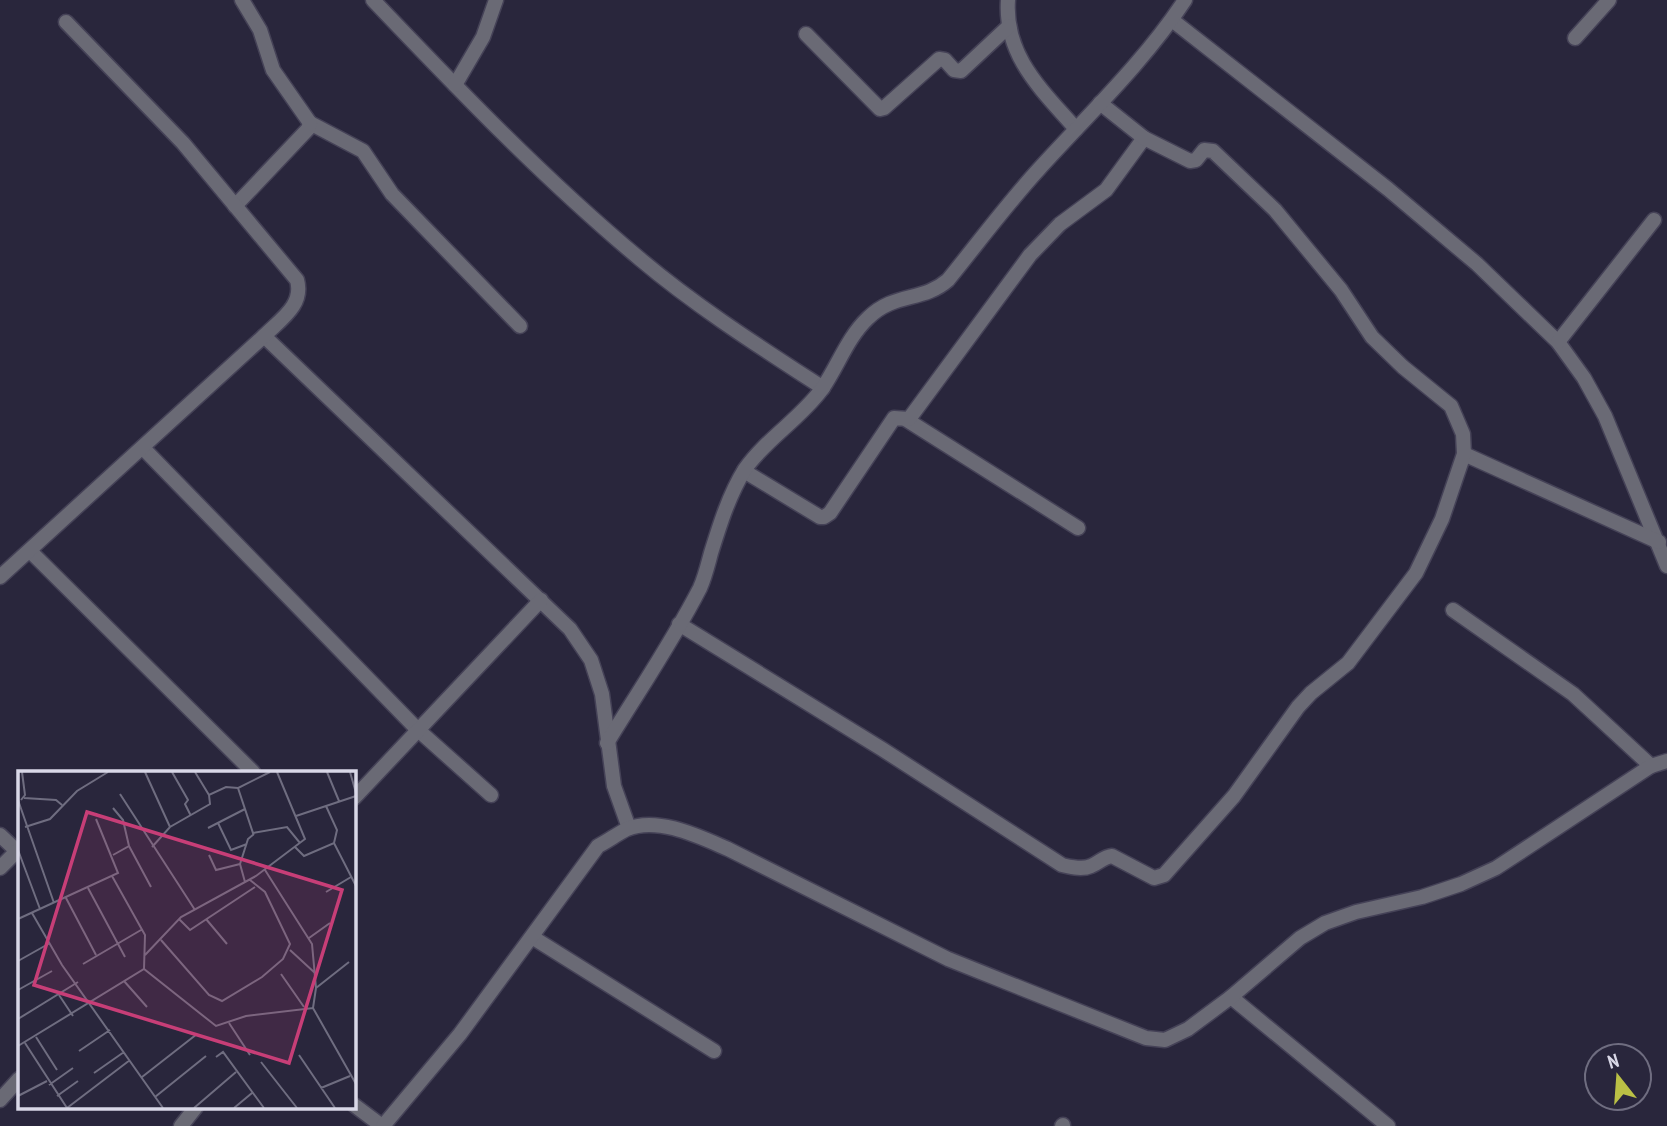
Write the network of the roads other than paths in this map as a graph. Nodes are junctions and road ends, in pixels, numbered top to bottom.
1 (243, 0) edge
2 (373, 0) edge
3 (496, 0) edge
4 (1008, 0) edge
5 (1185, 0) edge
6 (1609, 0) edge
7 (1172, 20) junction
8 (66, 22) dead end
9 (1009, 26) junction
10 (806, 34) dead end
11 (1574, 38) dead end
12 (455, 85) junction
13 (1100, 103) junction
14 (310, 123) junction
15 (1076, 129) junction
16 (1144, 138) junction
17 (234, 206) junction
18 (1654, 220) dead end
19 (520, 326) dead end
20 (264, 336) junction
21 (1558, 342) junction
22 (823, 388) junction
23 (907, 420) junction
24 (143, 448) junction
25 (1464, 454) junction
26 (744, 471) junction
27 (1078, 528) dead end
28 (1659, 542) junction
29 (30, 551) junction
30 (1667, 566) edge
31 (0, 577) edge
32 (541, 600) junction
33 (1453, 610) dead end
34 (678, 624) junction
35 (417, 729) junction
36 (607, 743) junction
37 (1667, 761) edge
38 (1651, 766) junction
39 (252, 771) edge
40 (491, 795) dead end
41 (355, 797) edge
42 (629, 828) junction
43 (0, 835) edge
44 (18, 852) edge
45 (0, 868) edge
46 (532, 937) junction
47 (1231, 997) junction
48 (714, 1051) dead end
49 (18, 1080) edge
50 (0, 1100) edge
51 (355, 1106) edge
52 (196, 1108) edge
53 (181, 1126) edge
54 (382, 1126) edge
55 (1388, 1126) edge

1 - 14 street
2 - 12 street
3 - 12 street
4 - 9 street
5 - 7 street
6 - 11 street
7 - 13 street
7 - 21 street
8 - 17 street
9 - 10 street
9 - 15 street
12 - 22 street
13 - 15 street
13 - 16 street
14 - 17 street
14 - 19 street
15 - 22 street
16 - 23 street
16 - 25 street
17 - 20 street
18 - 21 street
20 - 24 street
20 - 32 street
21 - 28 street
22 - 26 street
23 - 26 street
23 - 27 street
24 - 29 street
24 - 35 street
25 - 28 street
25 - 34 street
26 - 34 street
28 - 30 street
29 - 31 street
29 - 39 street
32 - 35 street
32 - 36 street
33 - 38 street
34 - 36 street
35 - 40 street
35 - 41 street
36 - 42 street
37 - 38 street
38 - 47 street
42 - 46 street
42 - 47 street
43 - 44 street
44 - 45 street
46 - 48 street
46 - 54 street
47 - 55 street
49 - 50 street
51 - 54 street
52 - 53 street

